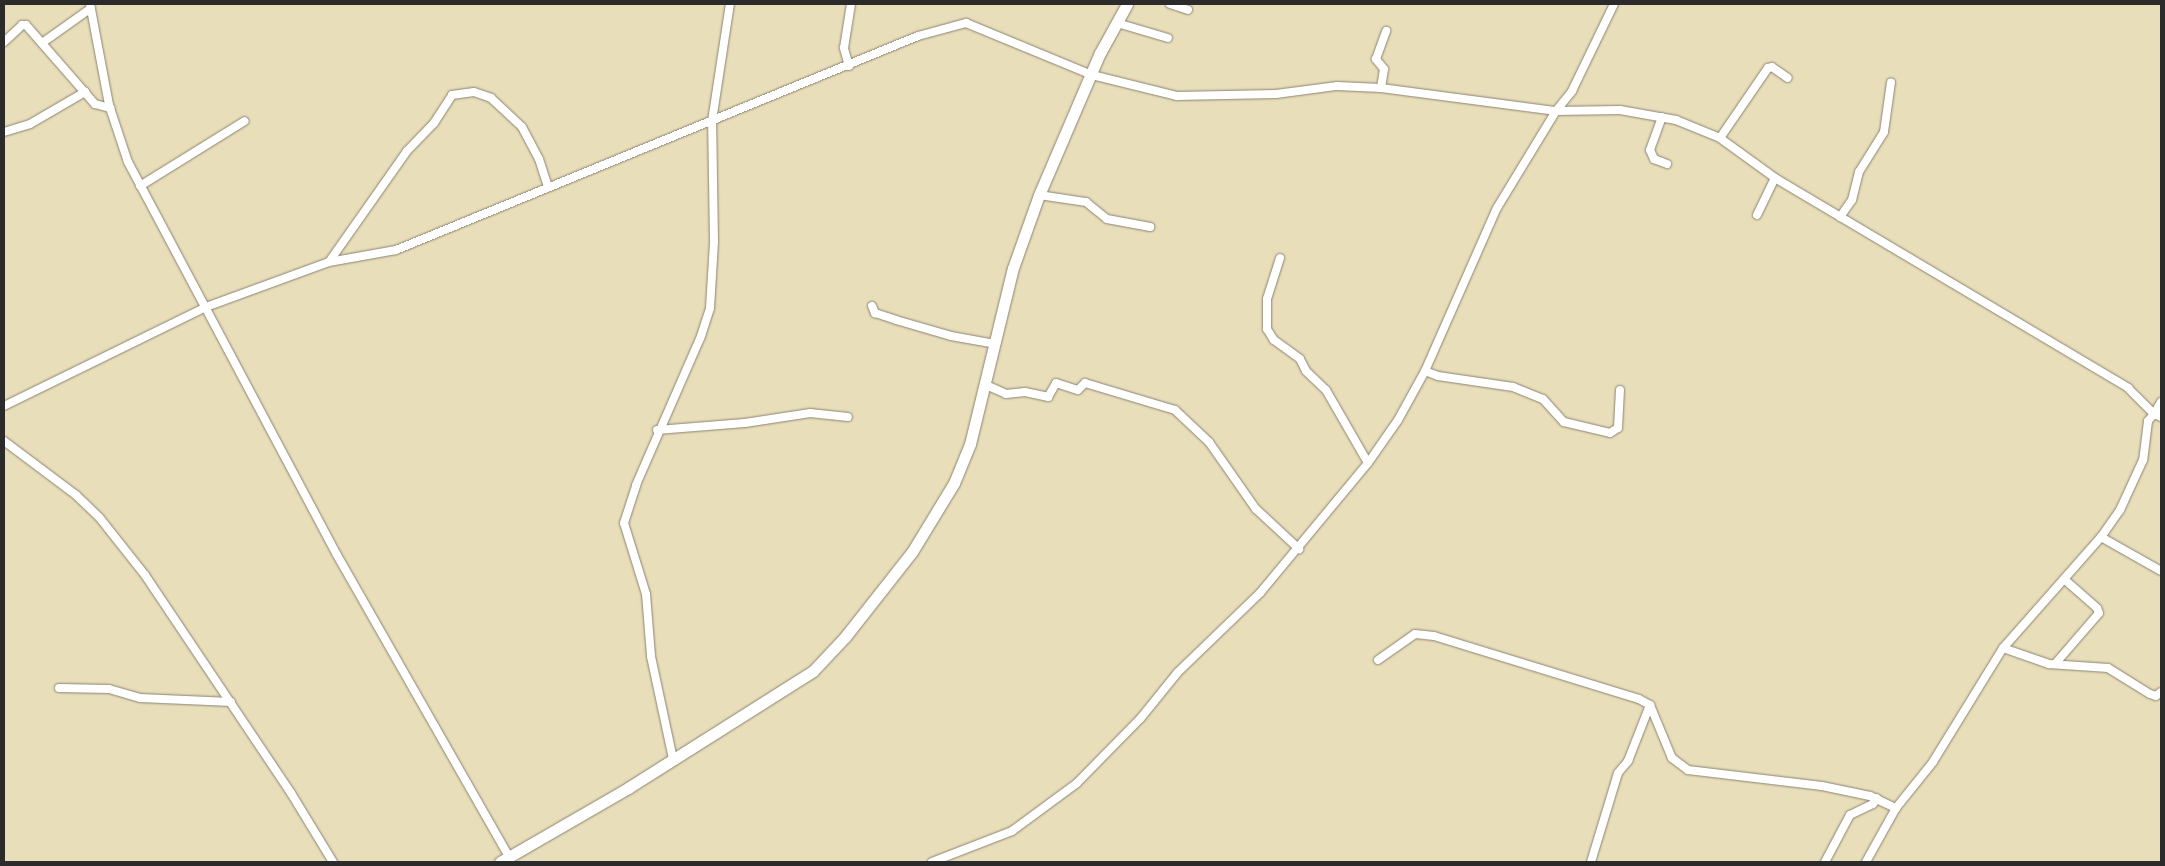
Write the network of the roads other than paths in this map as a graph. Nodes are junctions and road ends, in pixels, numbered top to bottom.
1 (730, 4) edge
2 (851, 4) edge
3 (1127, 4) edge
4 (1170, 4) edge
5 (1614, 4) edge
6 (90, 6) edge
7 (1188, 10) dead end
8 (1117, 23) junction
9 (1386, 31) dead end
10 (1168, 38) dead end
11 (4, 42) edge
12 (42, 43) junction
13 (849, 66) junction
14 (1092, 75) junction
15 (1788, 78) dead end
16 (1892, 82) dead end
17 (1382, 88) junction
18 (84, 92) junction
19 (110, 108) junction
20 (1556, 111) junction
21 (1662, 117) junction
22 (245, 121) dead end
23 (712, 121) junction
24 (4, 132) edge
25 (1720, 138) junction
26 (1667, 164) dead end
27 (1775, 178) junction
28 (140, 186) junction
29 (548, 186) junction
30 (1039, 195) junction
31 (1758, 216) dead end
32 (1840, 217) junction
33 (1150, 227) dead end
34 (1280, 258) dead end
35 (329, 262) junction
36 (872, 306) dead end
37 (206, 307) junction
38 (996, 344) junction
39 (1425, 371) junction
40 (986, 385) junction
41 (1620, 390) dead end
42 (2161, 402) edge
43 (4, 406) edge
44 (2158, 415) edge
45 (848, 417) dead end
46 (657, 430) junction
47 (4, 441) edge
48 (1368, 463) junction
49 (2101, 537) junction
50 (1299, 550) junction
51 (2161, 571) edge
52 (2064, 579) junction
53 (2003, 648) junction
54 (1378, 660) dead end
55 (2055, 664) junction
56 (59, 688) dead end
57 (2161, 692) edge
58 (231, 702) junction
59 (1650, 705) junction
60 (673, 759) junction
61 (1877, 798) junction
62 (1896, 808) junction
63 (504, 859) edge
64 (333, 862) edge
65 (932, 862) edge
66 (1591, 862) edge
67 (1825, 862) edge
68 (1866, 862) edge

1 - 23 street
2 - 13 street
3 - 8 street
4 - 7 street
5 - 20 street
6 - 12 street
6 - 19 street
8 - 10 street
8 - 14 street
9 - 17 street
11 - 12 street
12 - 18 street
13 - 14 street
13 - 23 street
14 - 17 street
14 - 30 street
15 - 25 street
16 - 32 street
17 - 20 street
18 - 19 street
18 - 24 street
19 - 28 street
20 - 21 street
20 - 39 street
21 - 25 street
21 - 26 street
22 - 28 street
23 - 29 street
23 - 46 street
25 - 27 street
27 - 31 street
27 - 32 street
28 - 37 street
29 - 35 street
29 - 35 street
30 - 33 street
30 - 38 street
32 - 44 street
34 - 48 street
35 - 37 street
36 - 38 street
37 - 43 street
37 - 63 street
38 - 40 street
39 - 41 street
39 - 48 street
40 - 50 street
40 - 60 street
42 - 44 street
44 - 49 street
45 - 46 street
46 - 60 street
47 - 58 street
48 - 50 street
49 - 51 street
49 - 52 street
50 - 65 street
52 - 53 street
52 - 55 street
53 - 55 street
53 - 62 street
54 - 59 street
55 - 57 street
56 - 58 street
58 - 64 street
59 - 61 street
59 - 66 street
60 - 63 street
61 - 62 street
61 - 67 street
62 - 68 street

